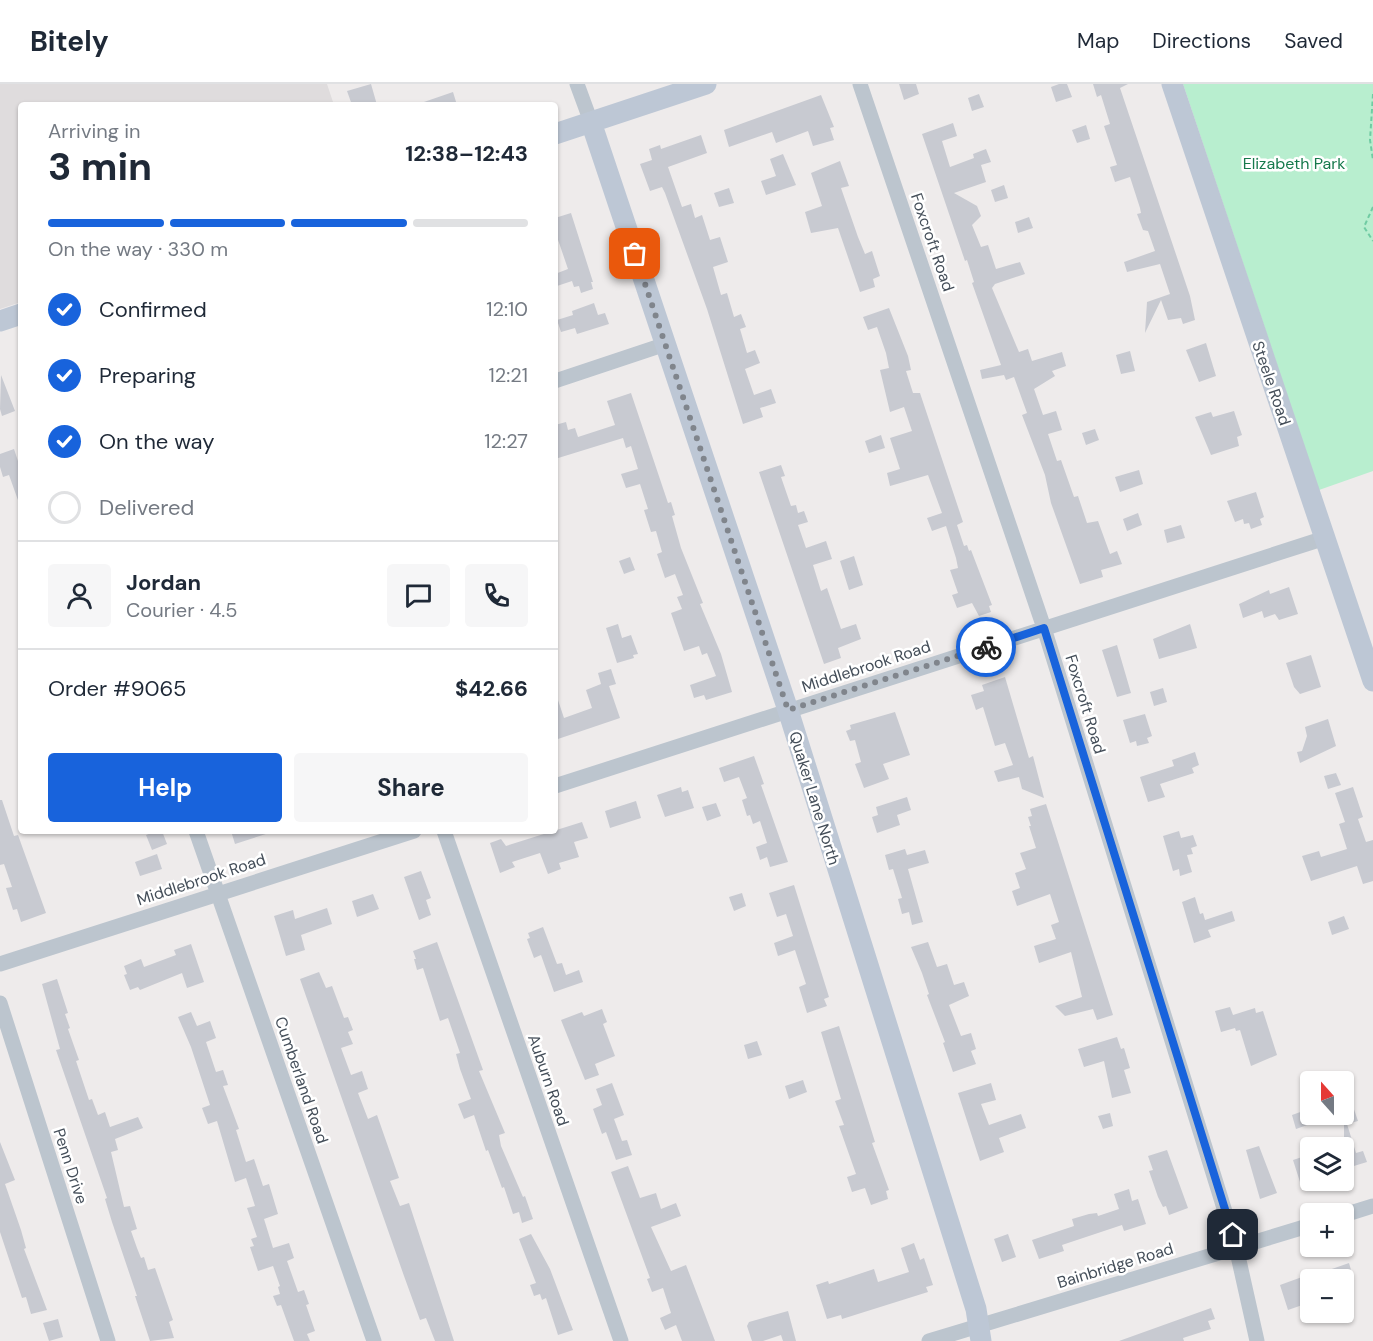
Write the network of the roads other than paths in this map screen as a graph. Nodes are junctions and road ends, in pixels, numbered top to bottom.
1 (577, 84) edge
2 (706, 84) edge
3 (860, 84) edge
4 (1172, 84) edge
5 (591, 123) junction
6 (558, 133) edge
7 (666, 344) junction
8 (558, 380) edge
9 (1325, 538) junction
10 (1044, 628) junction
11 (1373, 681) edge
12 (788, 710) junction
13 (558, 785) edge
14 (197, 834) edge
15 (404, 834) edge
16 (445, 834) edge
17 (218, 892) junction
18 (0, 964) edge
19 (0, 1003) edge
20 (1373, 1206) edge
21 (1354, 1212) edge
22 (1300, 1228) edge
23 (1236, 1247) junction
24 (980, 1334) edge
25 (108, 1341) edge
26 (374, 1341) edge
27 (621, 1341) edge
28 (929, 1341) edge
29 (1257, 1341) edge

1 - 5 street
2 - 5 street
3 - 10 street, Foxcroft Road
4 - 9 street, Steele Road
5 - 6 street
5 - 7 street, Quaker Lane North
7 - 8 street
7 - 12 street, Quaker Lane North
9 - 10 street, Middlebrook Road
9 - 11 street, Steele Road
10 - 12 street, Middlebrook Road
10 - 23 street, Foxcroft Road
12 - 13 street, Middlebrook Road
12 - 24 street, Quaker Lane North
14 - 17 street, Cumberland Road
15 - 17 street, Middlebrook Road
16 - 27 street, Auburn Road
17 - 18 street, Middlebrook Road
17 - 26 street, Cumberland Road
19 - 25 street, Penn Drive
20 - 21 street
22 - 23 street, Bainbridge Road
23 - 24 street, Bainbridge Road
23 - 29 street, Foxcroft Road
24 - 28 street, Bainbridge Road

